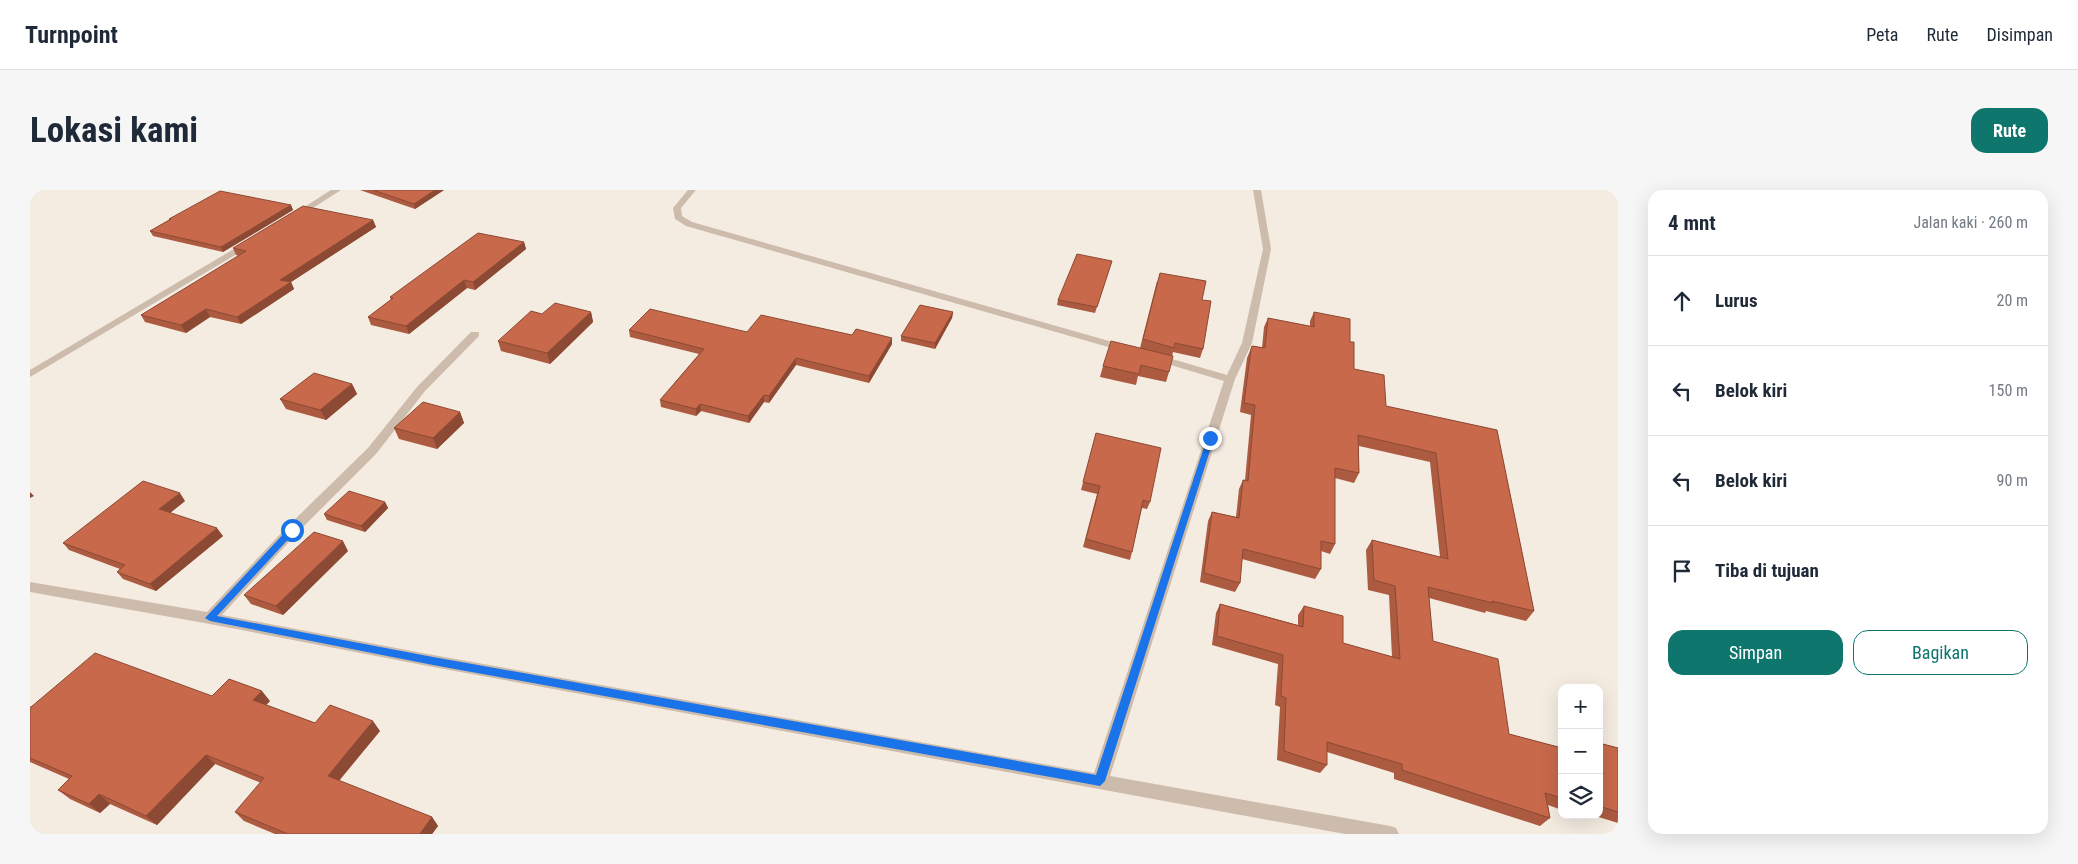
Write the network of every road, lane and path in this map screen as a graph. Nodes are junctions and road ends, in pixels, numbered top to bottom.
1 (337, 190) edge
2 (692, 190) edge
3 (1257, 190) edge
4 (286, 221) edge
5 (260, 236) edge
6 (475, 334) dead end
7 (30, 374) edge
8 (1230, 379) junction
9 (30, 587) edge
10 (210, 618) junction
11 (1100, 781) junction
12 (1390, 834) edge

1 - 4 street
2 - 8 street
3 - 8 street
5 - 7 street
6 - 10 street
8 - 11 street
9 - 10 street
10 - 11 street
11 - 12 street

